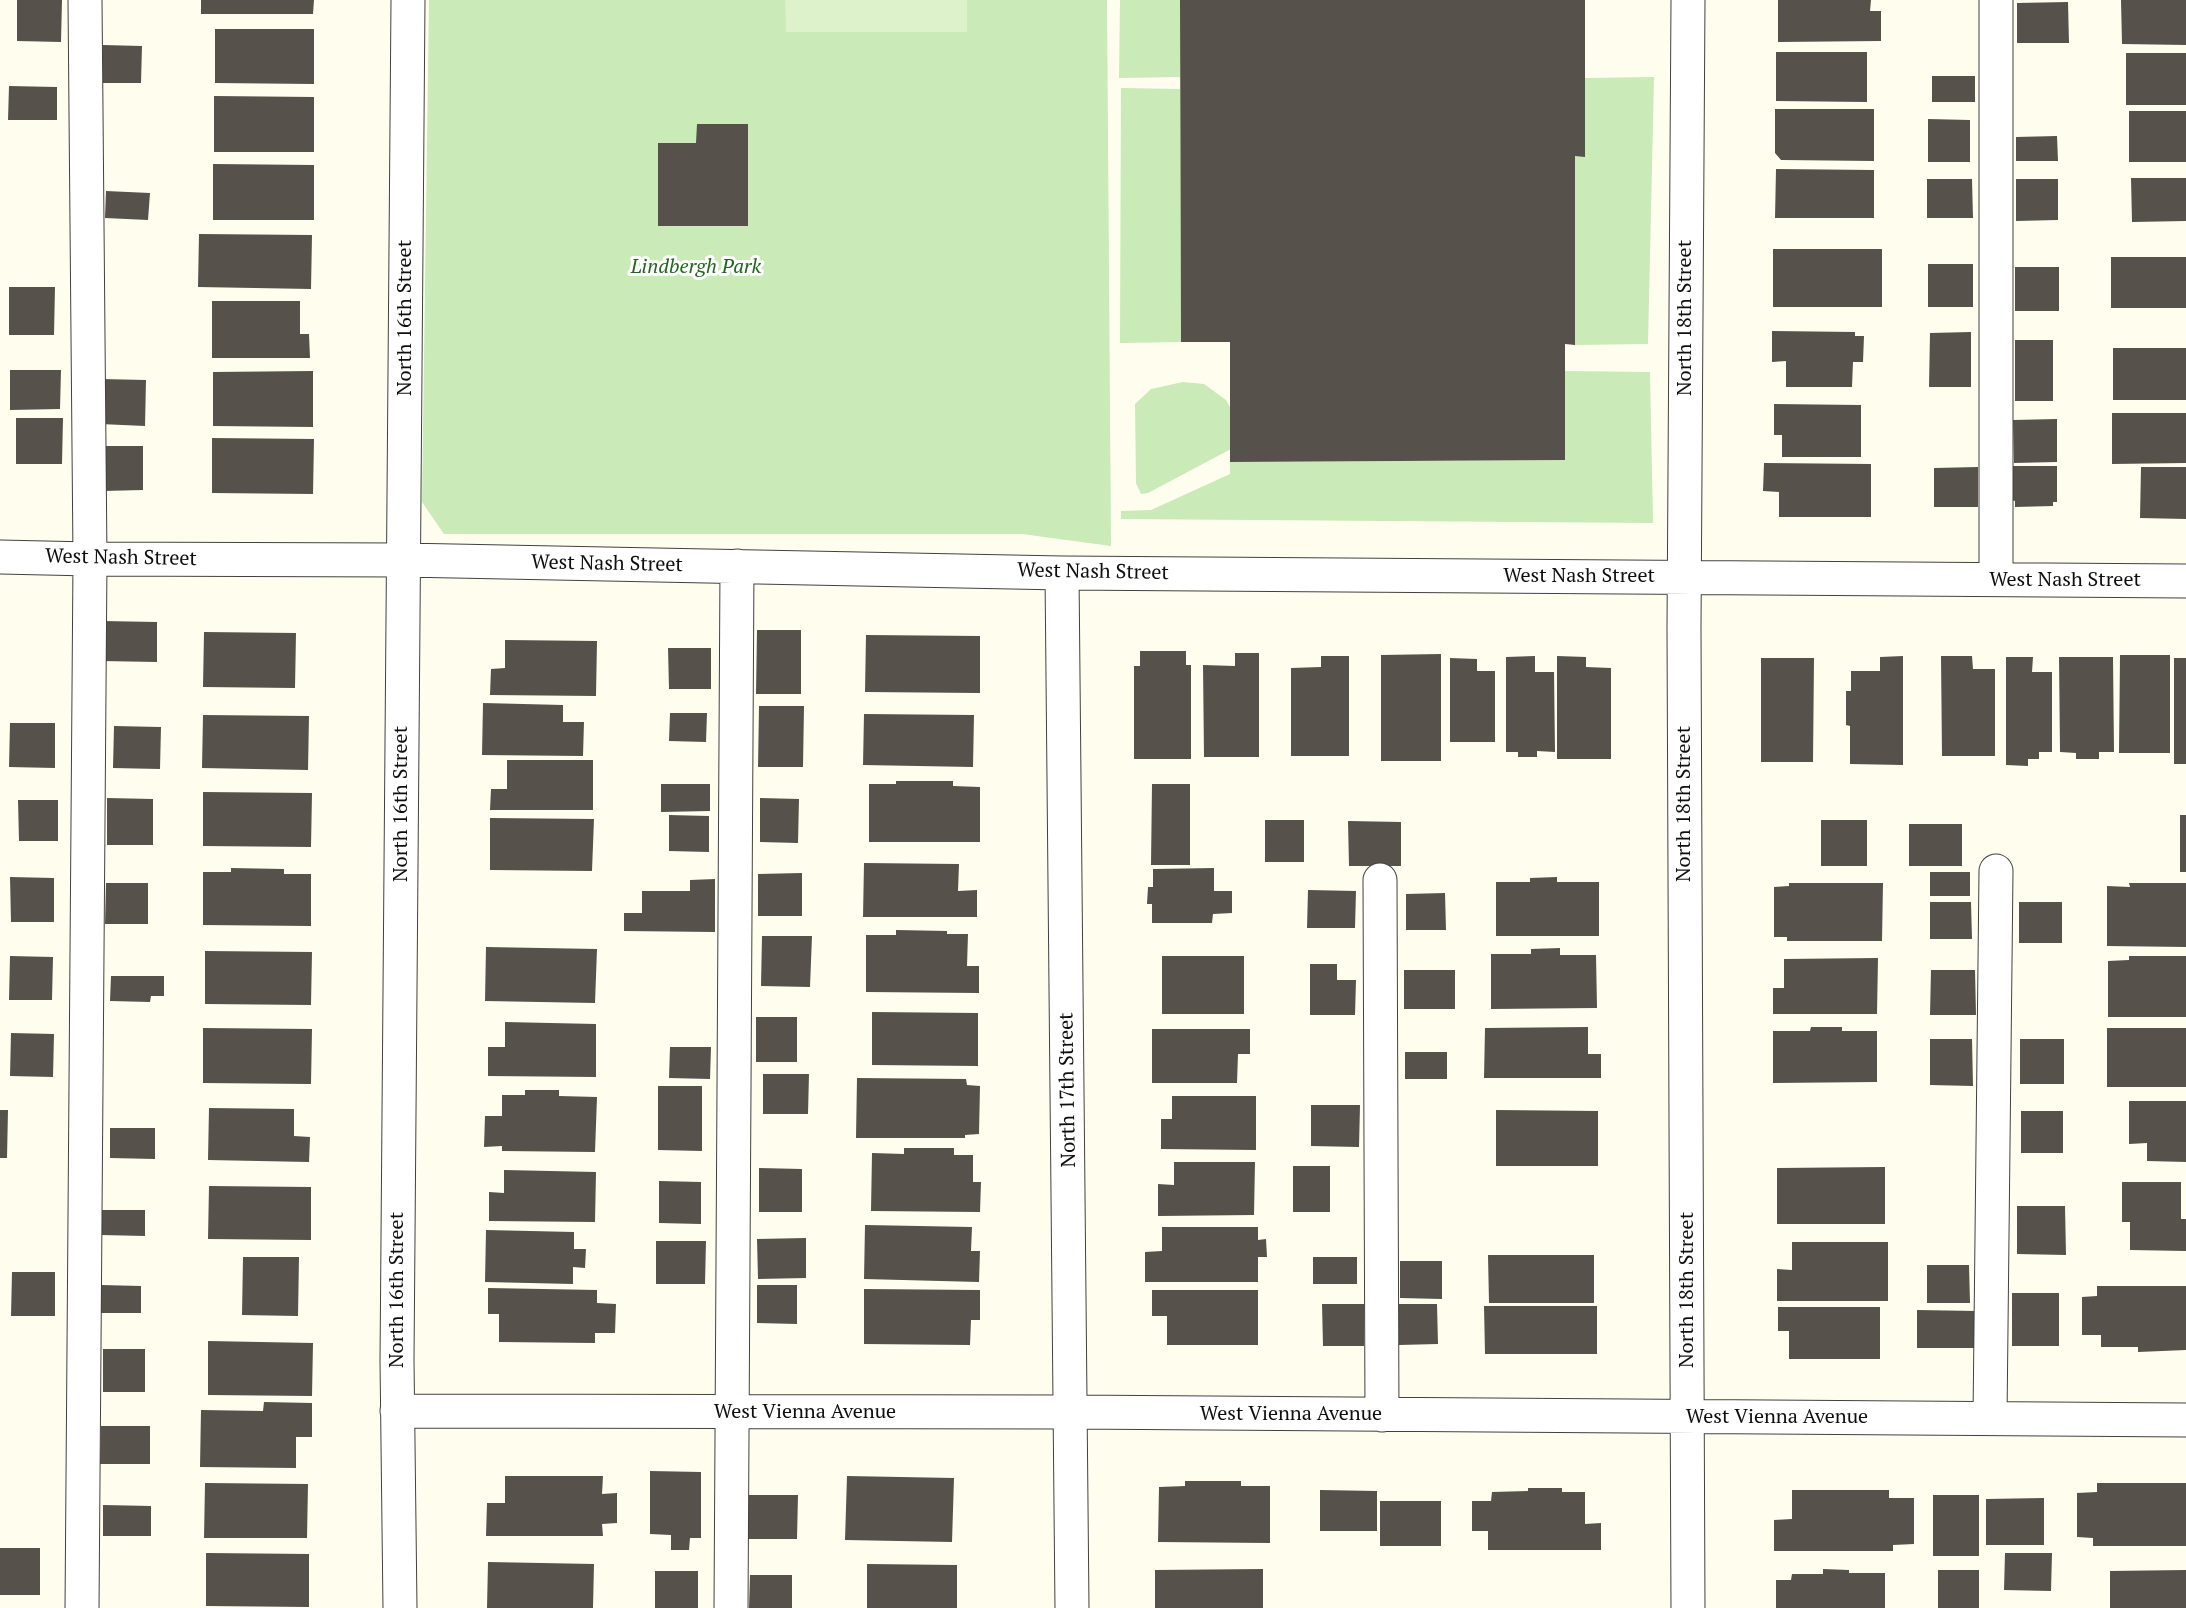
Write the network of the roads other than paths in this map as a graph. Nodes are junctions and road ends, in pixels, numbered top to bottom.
1 (85, 0) edge
2 (408, 0) edge
3 (1688, 0) edge
4 (1996, 0) edge
5 (0, 556) edge
6 (90, 559) junction
7 (403, 560) junction
8 (737, 566) junction
9 (1062, 573) junction
10 (1684, 577) junction
11 (1996, 579) junction
12 (2186, 581) edge
13 (1996, 871) dead end
14 (1380, 880) dead end
15 (397, 1411) junction
16 (733, 1412) junction
17 (1071, 1412) junction
18 (1382, 1415) junction
19 (1688, 1416) junction
20 (1990, 1418) junction
21 (2186, 1419) edge
22 (82, 1608) edge
23 (400, 1608) edge
24 (731, 1608) edge
25 (1072, 1608) edge
26 (1688, 1608) edge

1 - 6 street
2 - 7 street, North 16th Street
3 - 10 street, North 18th Street
4 - 11 street
5 - 6 street, West Nash Street
6 - 7 street, West Nash Street
6 - 22 street
7 - 8 street, West Nash Street
7 - 15 street, North 16th Street
8 - 9 street, West Nash Street
8 - 16 street
9 - 10 street, West Nash Street
9 - 17 street, North 17th Street
10 - 11 street, West Nash Street
10 - 19 street, North 18th Street
11 - 12 street, West Nash Street
13 - 20 street
14 - 18 street
15 - 16 street, West Vienna Avenue
15 - 23 street, North 16th Street
16 - 17 street, West Vienna Avenue
16 - 24 street
17 - 18 street, West Vienna Avenue
17 - 25 street, North 17th Street
18 - 19 street, West Vienna Avenue
19 - 20 street, West Vienna Avenue
19 - 26 street, North 18th Street
20 - 21 street, West Vienna Avenue

